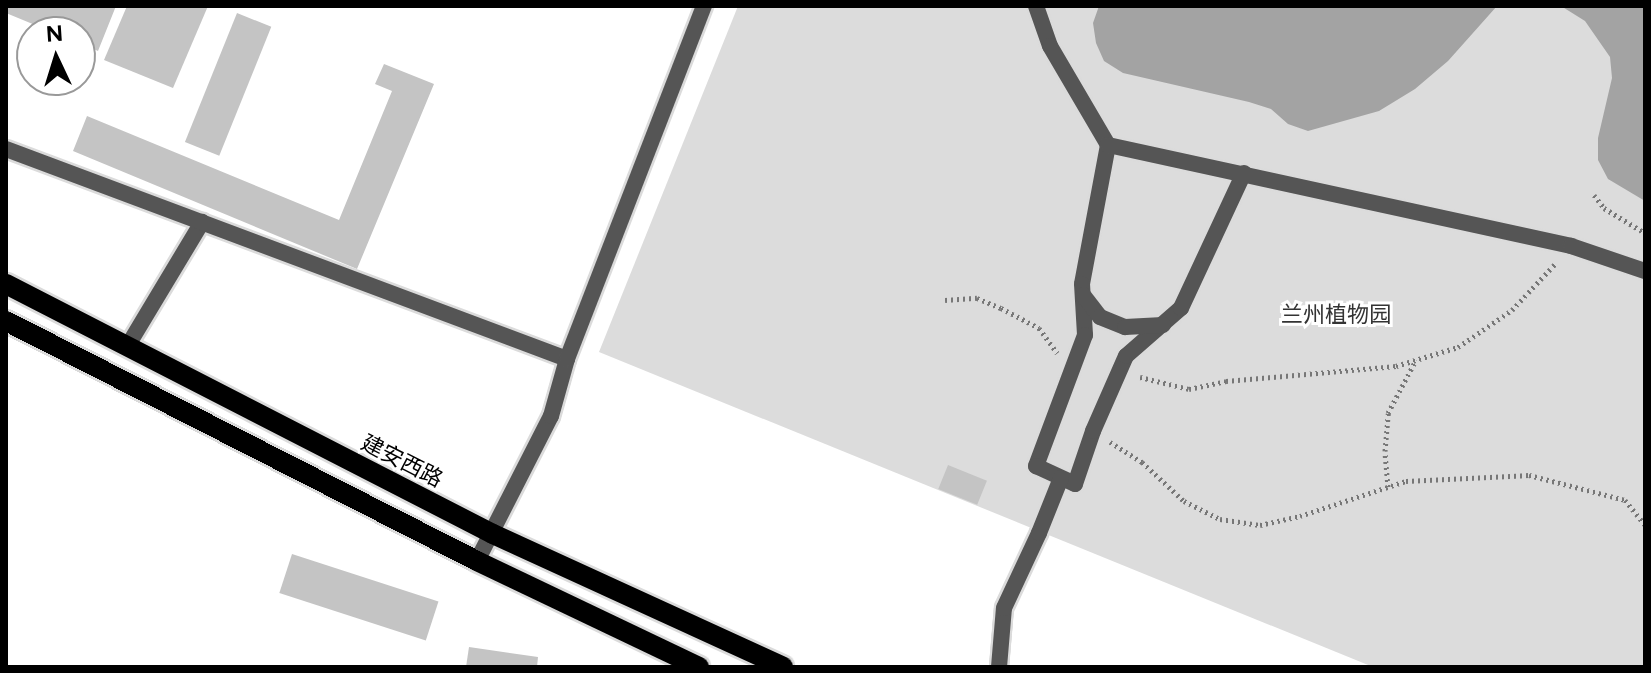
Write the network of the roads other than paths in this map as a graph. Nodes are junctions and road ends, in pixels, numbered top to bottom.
1 (704, 6) edge
2 (1036, 6) edge
3 (1108, 145) junction
4 (6, 149) edge
5 (1244, 173) junction
6 (202, 222) junction
7 (1645, 271) edge
8 (6, 284) edge
9 (1083, 295) junction
10 (6, 321) edge
11 (1163, 325) junction
12 (127, 347) junction
13 (567, 359) junction
14 (1061, 478) junction
15 (493, 534) junction
16 (477, 561) junction
17 (699, 667) edge
18 (783, 667) edge
19 (999, 667) edge

1 - 13 street
2 - 3 street
3 - 5 street
3 - 9 street
4 - 6 street
5 - 7 street
5 - 11 street
6 - 12 street
6 - 13 street
8 - 12 main road, 建安西路
9 - 11 street
9 - 14 street
10 - 16 main road
11 - 14 street
12 - 15 main road, 建安西路
13 - 15 street
14 - 19 street
15 - 16 street
15 - 18 main road, 建安西路
16 - 17 main road

